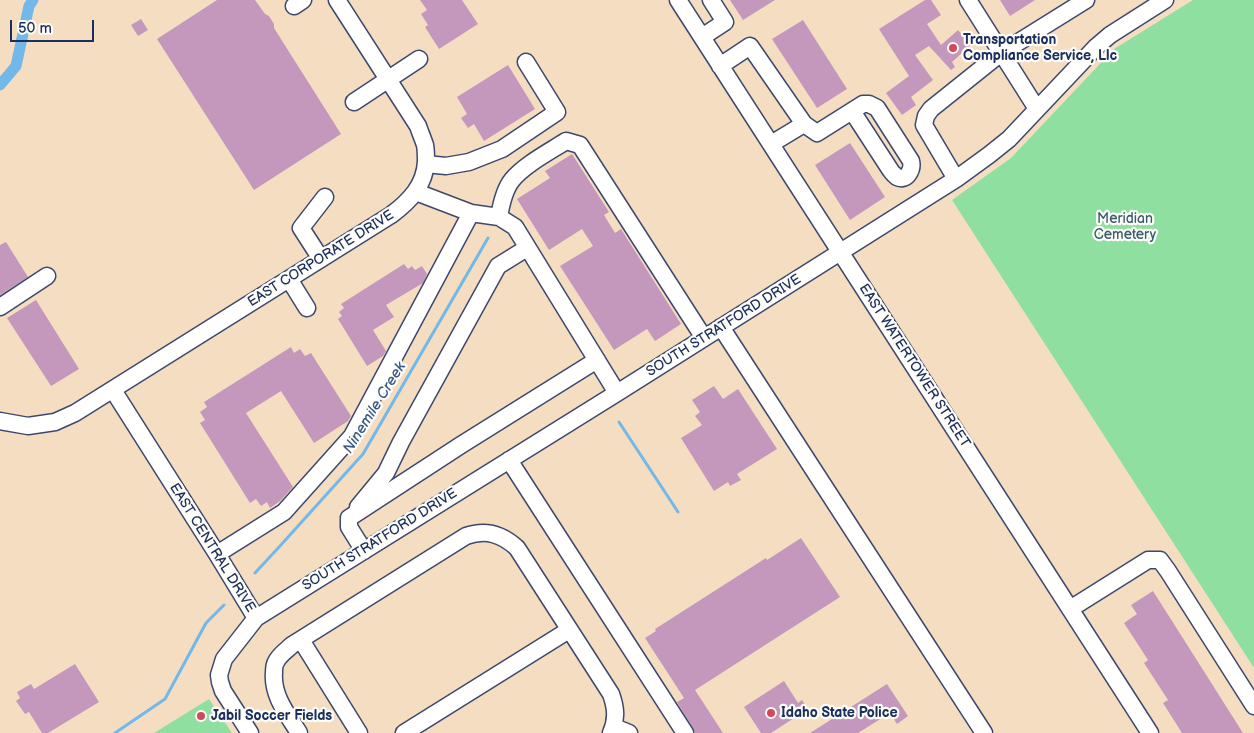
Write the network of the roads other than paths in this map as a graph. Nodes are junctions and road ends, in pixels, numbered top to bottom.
1 (336, 0) edge
2 (678, 0) edge
3 (711, 0) edge
4 (968, 0) edge
5 (1086, 0) edge
6 (1165, 0) edge
7 (702, 37) junction
8 (1002, 53) junction
9 (419, 59) dead end
10 (526, 62) dead end
11 (720, 66) junction
12 (388, 79) junction
13 (354, 102) dead end
14 (1037, 109) junction
15 (852, 111) dead end
16 (804, 124) junction
17 (771, 144) junction
18 (426, 164) junction
19 (956, 179) junction
20 (416, 192) junction
21 (325, 197) dead end
22 (471, 213) junction
23 (499, 217) junction
24 (527, 248) junction
25 (841, 252) junction
26 (321, 259) junction
27 (47, 276) dead end
28 (289, 279) junction
29 (0, 308) edge
30 (307, 308) dead end
31 (722, 327) junction
32 (704, 338) junction
33 (597, 360) junction
34 (113, 390) junction
35 (618, 392) junction
36 (0, 421) edge
37 (509, 460) junction
38 (349, 518) junction
39 (364, 551) junction
40 (217, 554) junction
41 (1070, 609) junction
42 (256, 618) junction
43 (569, 630) junction
44 (301, 640) junction
45 (1254, 706) edge
46 (618, 731) edge
47 (250, 733) edge
48 (299, 733) edge
49 (359, 733) edge
50 (404, 733) edge
51 (685, 733) edge
52 (984, 733) edge
53 (1150, 733) edge

1 - 12 street, EAST CORPORATE DRIVE
2 - 7 street, EAST WATERTOWER STREET
3 - 7 street
4 - 8 street
5 - 8 street
6 - 14 street, SOUTH STRATFORD DRIVE
7 - 11 street, EAST WATERTOWER STREET
8 - 14 street
8 - 19 street
9 - 12 street
10 - 18 street
11 - 16 street
11 - 17 street, EAST WATERTOWER STREET
12 - 13 street
12 - 18 street, EAST CORPORATE DRIVE
14 - 19 street, SOUTH STRATFORD DRIVE
15 - 16 street
16 - 17 street
17 - 25 street, EAST WATERTOWER STREET
18 - 20 street, EAST CORPORATE DRIVE
19 - 25 street, SOUTH STRATFORD DRIVE
20 - 22 street
20 - 26 street, EAST CORPORATE DRIVE
21 - 26 street
22 - 23 street
22 - 40 street
23 - 24 street
23 - 32 street
24 - 33 street
24 - 38 street
25 - 31 street, SOUTH STRATFORD DRIVE
25 - 41 street, EAST WATERTOWER STREET
26 - 28 street, EAST CORPORATE DRIVE
27 - 29 street
28 - 30 street
28 - 34 street, EAST CORPORATE DRIVE
31 - 32 street, SOUTH STRATFORD DRIVE
31 - 52 street
32 - 35 street, SOUTH STRATFORD DRIVE
33 - 35 street
33 - 38 street
34 - 36 street, EAST CORPORATE DRIVE
34 - 40 street, EAST CENTRAL DRIVE
35 - 37 street, SOUTH STRATFORD DRIVE
37 - 39 street, SOUTH STRATFORD DRIVE
37 - 51 street
38 - 39 street
39 - 42 street, SOUTH STRATFORD DRIVE
40 - 42 street, EAST CENTRAL DRIVE
41 - 45 street
41 - 53 street, EAST WATERTOWER STREET
42 - 47 street, EAST CENTRAL DRIVE
43 - 44 street
43 - 46 street
43 - 50 street
44 - 48 street
44 - 49 street

